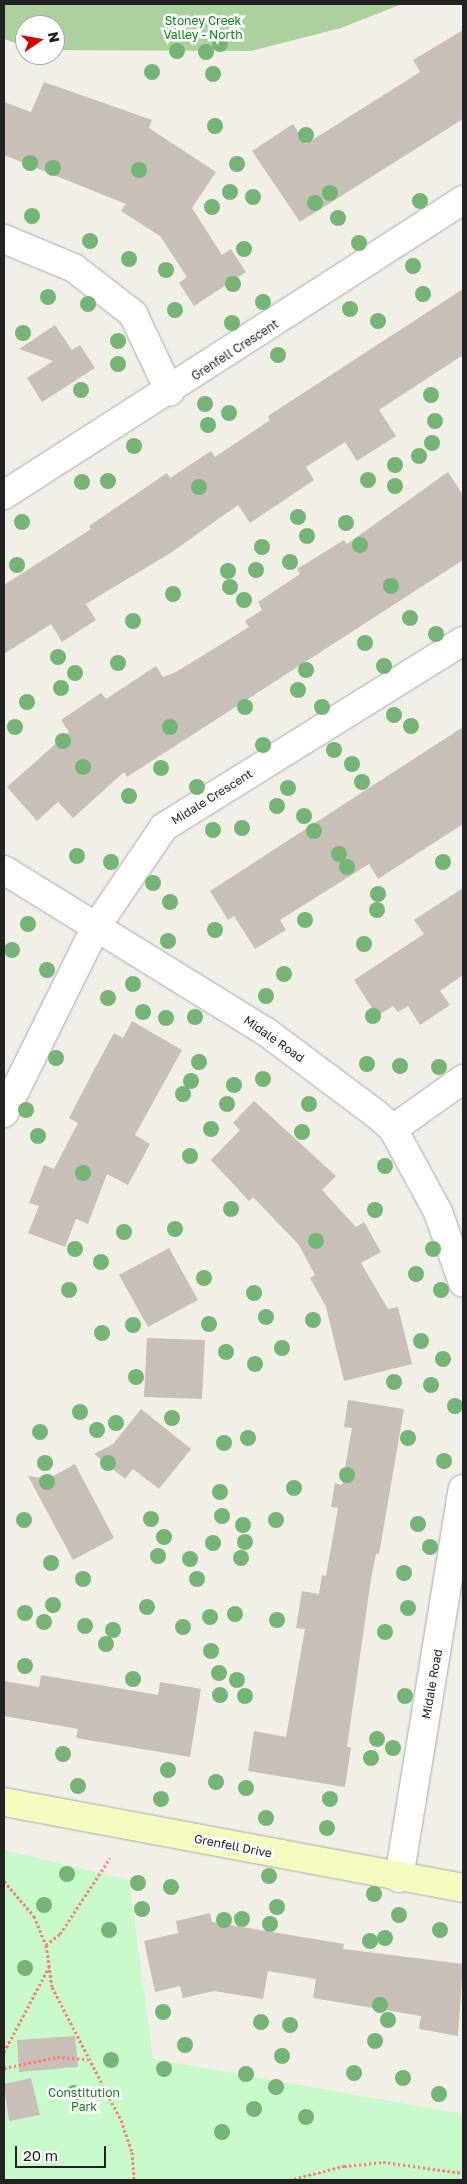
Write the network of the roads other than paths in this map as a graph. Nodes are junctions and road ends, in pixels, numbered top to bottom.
1 (463, 200) edge
2 (4, 239) edge
3 (170, 392) junction
4 (4, 495) edge
5 (463, 641) edge
6 (4, 870) edge
7 (96, 927) junction
8 (463, 1079) edge
9 (4, 1113) edge
10 (392, 1129) junction
11 (463, 1283) edge
12 (463, 1489) edge
13 (4, 1802) edge
14 (398, 1878) junction
15 (463, 1888) edge

1 - 3 street, Grenfell Crescent
2 - 3 street
3 - 4 street, Grenfell Crescent
5 - 7 street, Midale Crescent
6 - 7 street, Midale Road
7 - 9 street, Midale Crescent
7 - 10 street, Midale Road
8 - 10 street
10 - 11 street, Midale Road
12 - 14 street, Midale Road
13 - 14 street, Grenfell Drive
14 - 15 street, Grenfell Drive

